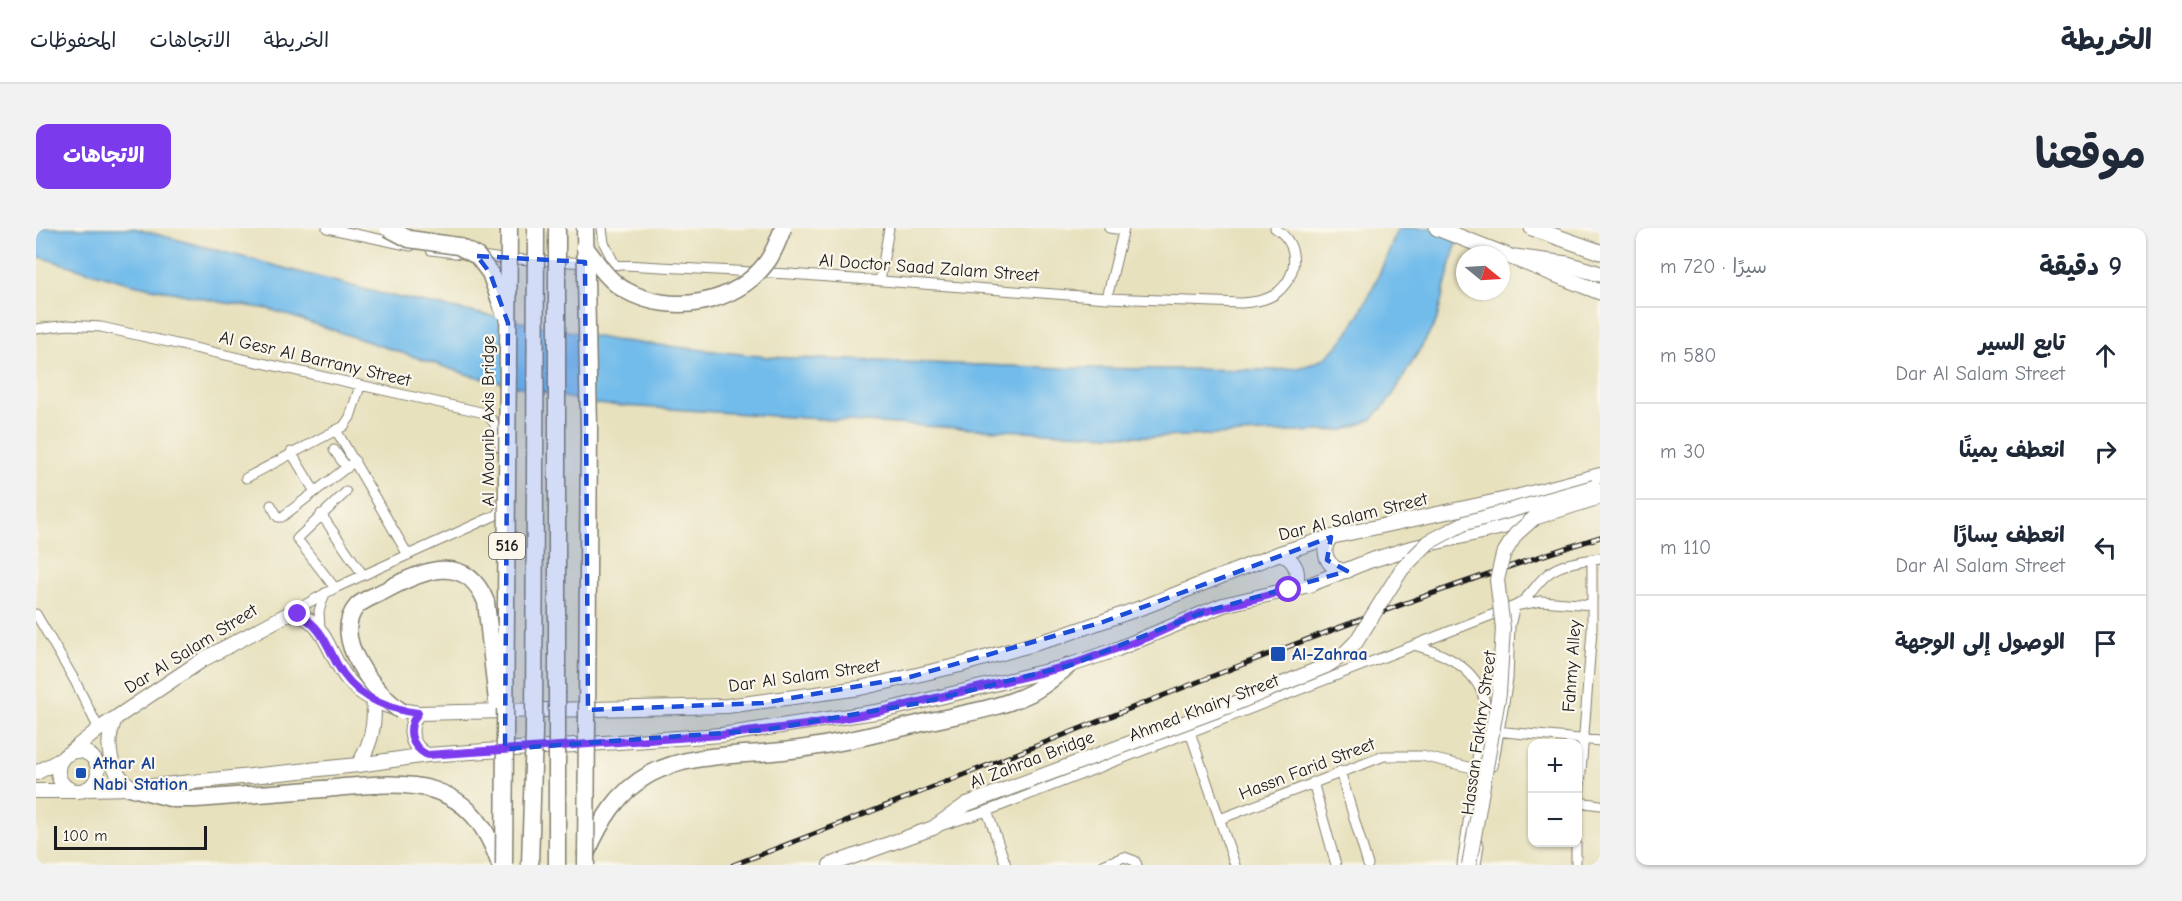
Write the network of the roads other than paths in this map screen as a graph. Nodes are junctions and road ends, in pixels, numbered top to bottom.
1 (327, 228) edge
2 (388, 228) edge
3 (407, 228) edge
4 (509, 228) edge
5 (536, 228) edge
6 (557, 228) edge
7 (585, 228) edge
8 (602, 228) edge
9 (783, 228) edge
10 (889, 228) edge
11 (1108, 228) edge
12 (1275, 228) edge
13 (1437, 228) edge
14 (1532, 228) edge
15 (1123, 229) edge
16 (406, 245) junction
17 (584, 246) junction
18 (1600, 252) edge
19 (1512, 257) junction
20 (614, 263) junction
21 (1600, 274) edge
22 (880, 281) junction
23 (1600, 292) edge
24 (1107, 298) junction
25 (508, 323) junction
26 (36, 329) edge
27 (360, 387) junction
28 (336, 430) junction
29 (334, 450) dead end
30 (291, 452) junction
31 (355, 462) junction
32 (346, 468) junction
33 (246, 478) dead end
34 (1598, 486) edge
35 (315, 492) junction
36 (346, 492) dead end
37 (1600, 503) edge
38 (271, 505) dead end
39 (321, 514) junction
40 (1331, 537) junction
41 (1280, 553) junction
42 (408, 555) junction
43 (1596, 558) edge
44 (1347, 570) junction
45 (363, 575) junction
46 (335, 588) junction
47 (1294, 589) junction
48 (325, 593) junction
49 (1596, 594) edge
50 (1592, 605) junction
51 (1515, 606) junction
52 (290, 613) junction
53 (36, 614) edge
54 (320, 630) junction
55 (1596, 630) edge
56 (1417, 646) junction
57 (1068, 666) junction
58 (1589, 681) junction
59 (1600, 682) edge
60 (373, 700) junction
61 (410, 712) junction
62 (114, 720) junction
63 (99, 729) junction
64 (1483, 729) junction
65 (1499, 731) junction
66 (1190, 732) junction
67 (1584, 739) junction
68 (1600, 741) edge
69 (427, 755) junction
70 (65, 756) junction
71 (357, 765) junction
72 (504, 767) junction
73 (1477, 769) junction
74 (1340, 771) junction
75 (36, 773) edge
76 (1313, 782) junction
77 (133, 788) junction
78 (80, 790) junction
79 (36, 791) edge
80 (1579, 793) edge
81 (1582, 803) edge
82 (1600, 805) edge
83 (987, 811) junction
84 (1220, 819) junction
85 (933, 828) junction
86 (1576, 847) edge
87 (586, 859) edge
88 (502, 865) edge
89 (530, 865) edge
90 (557, 865) edge
91 (830, 865) edge
92 (1006, 865) edge
93 (1103, 865) edge
94 (1137, 865) edge
95 (1235, 865) edge
96 (1336, 865) edge
97 (1368, 865) edge
98 (1462, 865) edge
99 (1469, 865) edge
100 (1476, 865) edge
101 (1576, 865) edge

1 - 16 street, Al Doctor Saad Zalam Street
2 - 25 highway, bridge
3 - 16 street
4 - 25 highway, Al Mounib Axis Bridge / 516, bridge
5 - 89 highway, 516, bridge
6 - 90 highway, bridge
7 - 17 highway, bridge
8 - 20 street
9 - 17 highway, bridge
10 - 22 street
11 - 15 street
12 - 24 street, Al Doctor Saad Zalam Street
13 - 19 main road
14 - 18 main road
15 - 24 street
16 - 20 street, Al Doctor Saad Zalam Street
17 - 87 highway, bridge
19 - 21 main road
19 - 23 main road
20 - 22 street, Al Doctor Saad Zalam Street
22 - 24 street, Al Doctor Saad Zalam Street
25 - 72 highway, Al Mounib Axis Bridge / 516, bridge
26 - 27 street, Al Gesr Al Barrany Street
27 - 28 street
27 - 42 street, Al Gesr Al Barrany Street
28 - 30 street
28 - 31 street
29 - 32 street
30 - 33 street
30 - 35 street
31 - 32 street
31 - 42 street
32 - 35 street
34 - 40 main road, Dar Al Salam Street
34 - 85 main road, Al Zahraa Bridge, bridge
34 - 99 main road, bridge
35 - 38 street
36 - 39 street
37 - 44 main road
39 - 45 street
39 - 46 street
40 - 41 main road, Dar Al Salam Street
40 - 44 main road
41 - 47 main road
41 - 61 main road, Dar Al Salam Street
42 - 45 street
43 - 49 street, Fahmy Alley
43 - 51 street
44 - 47 main road
45 - 46 street
46 - 48 street
47 - 57 main road
48 - 52 street
48 - 54 street
49 - 50 street, Fahmy Alley
50 - 51 street, Ahmed Khairy Street
50 - 55 street, Fahmy Alley
51 - 56 street, Ahmed Khairy Street
51 - 65 street, Hassan Fakhry Street
52 - 54 main road, Dar Al Salam Street
52 - 62 main road, Dar Al Salam Street
53 - 63 street
54 - 60 main road, Dar Al Salam Street
55 - 58 street, Fahmy Alley
56 - 64 street, Hassan Fakhry Street
56 - 66 street, Ahmed Khairy Street
57 - 69 main road
57 - 87 highway
58 - 59 street
58 - 67 street, Fahmy Alley
60 - 61 main road, Dar Al Salam Street
60 - 71 main road
61 - 69 main road
61 - 72 highway, bridge
62 - 63 main road, Dar Al Salam Street
62 - 77 main road
63 - 70 main road, Dar Al Salam Street
64 - 65 street
64 - 73 street, Hassan Fakhry Street
65 - 67 street
65 - 100 street, Hassan Fakhry Street
66 - 83 street, Ahmed Khairy Street
66 - 84 street
67 - 68 street
67 - 80 street, Fahmy Alley
69 - 71 main road
70 - 75 main road, Dar Al Salam Street
70 - 78 main road
70 - 78 main road
71 - 77 main road
72 - 88 highway, Al Mounib Axis Bridge / 516, bridge
73 - 74 street, Hassn Farid Street
73 - 98 street, Hassan Fakhry Street
74 - 76 street, Hassn Farid Street
74 - 97 street
76 - 84 street, Hassn Farid Street
76 - 96 street
77 - 78 main road
77 - 88 highway
78 - 79 main road
81 - 82 street
83 - 85 street, Ahmed Khairy Street
83 - 92 street
84 - 95 street
85 - 91 main road, Ahmed Khairy Street
86 - 101 street
93 - 94 street

